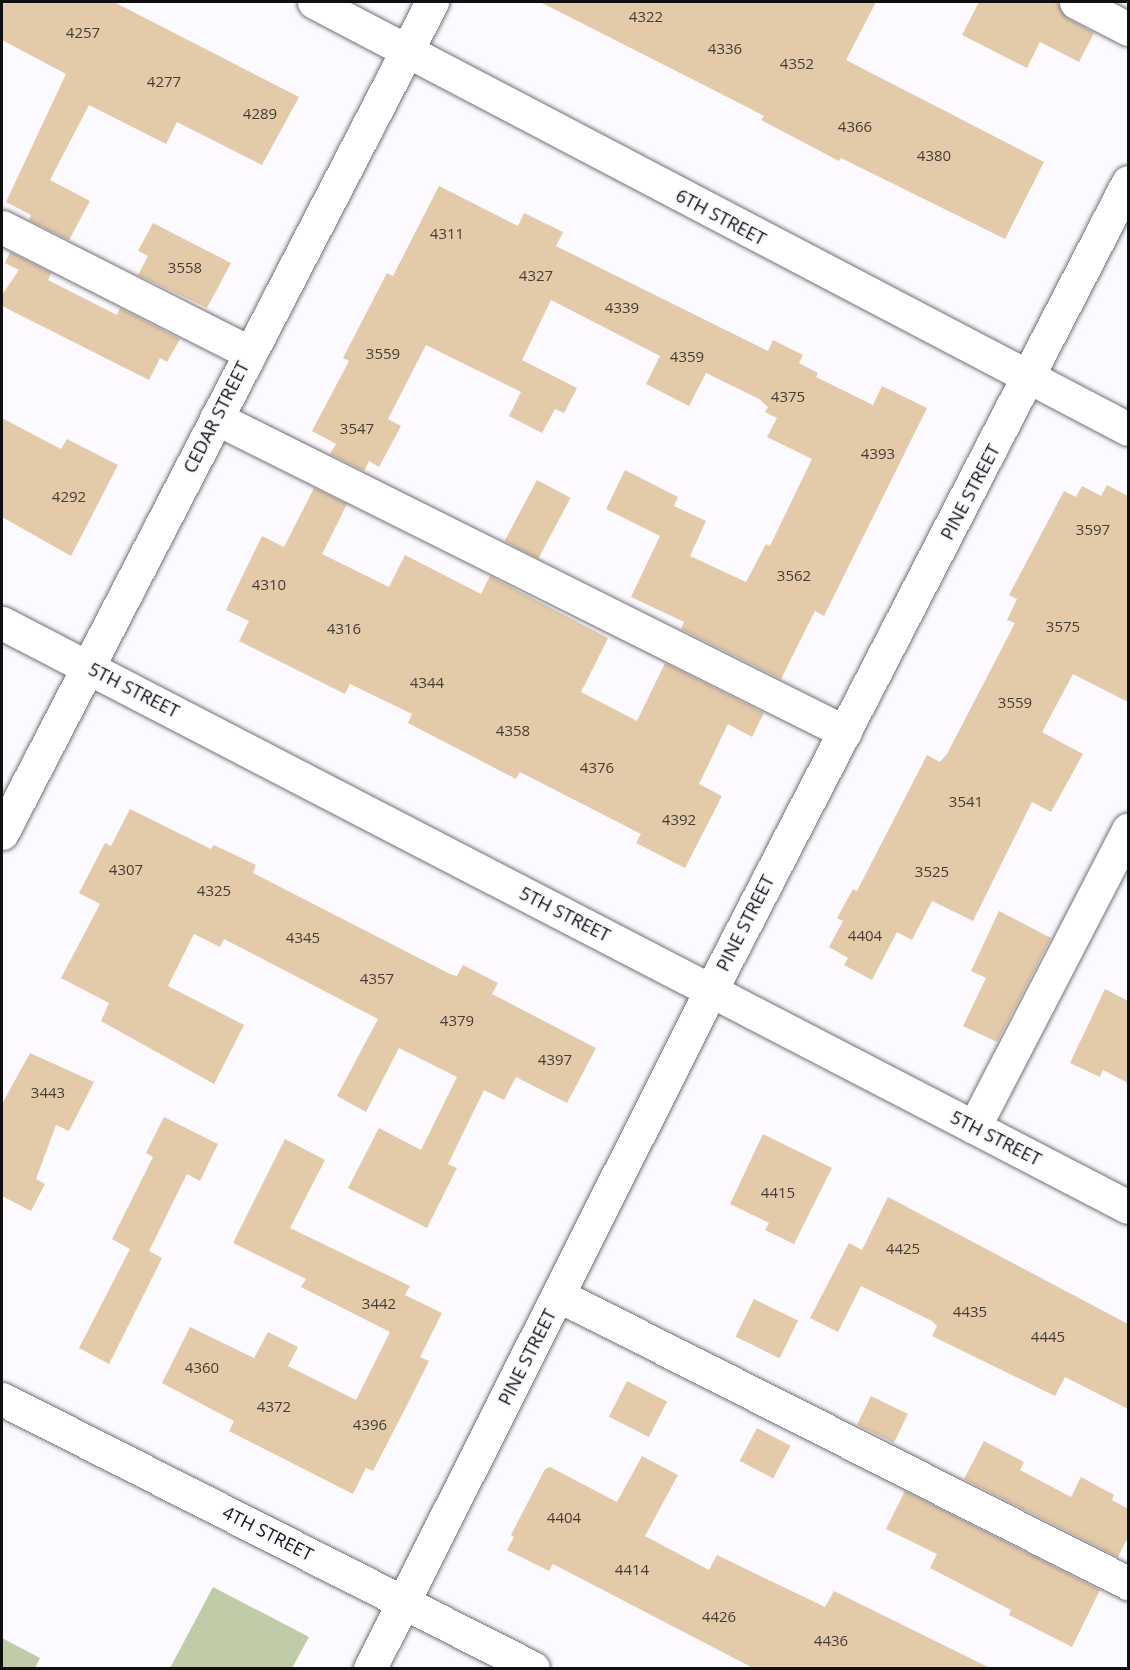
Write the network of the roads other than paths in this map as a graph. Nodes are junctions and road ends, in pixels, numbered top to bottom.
1 (314, 2) edge
2 (432, 2) edge
3 (1076, 2) edge
4 (1128, 29) edge
5 (407, 50) junction
6 (1128, 182) edge
7 (2, 226) edge
8 (250, 353) junction
9 (1028, 380) junction
10 (216, 418) junction
11 (1128, 429) edge
12 (2, 623) edge
13 (88, 666) junction
14 (845, 732) junction
15 (1128, 830) edge
16 (2, 833) edge
17 (711, 990) junction
18 (974, 1127) junction
19 (1128, 1207) edge
20 (558, 1295) junction
21 (2, 1399) edge
22 (1128, 1583) edge
23 (405, 1601) junction
24 (370, 1668) edge
25 (533, 1668) edge

1 - 5 street, 6TH STREET
2 - 5 street, CEDAR STREET
3 - 4 street
5 - 8 street, CEDAR STREET
5 - 9 street, 6TH STREET
6 - 9 street, PINE STREET
7 - 8 street
8 - 10 street, CEDAR STREET
9 - 11 street, 6TH STREET
9 - 14 street, PINE STREET
10 - 13 street, CEDAR STREET
10 - 14 street
12 - 13 street, 5TH STREET
13 - 16 street, CEDAR STREET
13 - 17 street, 5TH STREET
14 - 17 street, PINE STREET
15 - 18 street
17 - 18 street, 5TH STREET
17 - 20 street, PINE STREET
18 - 19 street, 5TH STREET
20 - 22 street
20 - 23 street, PINE STREET
21 - 23 street, 4TH STREET
23 - 24 street, PINE STREET
23 - 25 street, 4TH STREET

